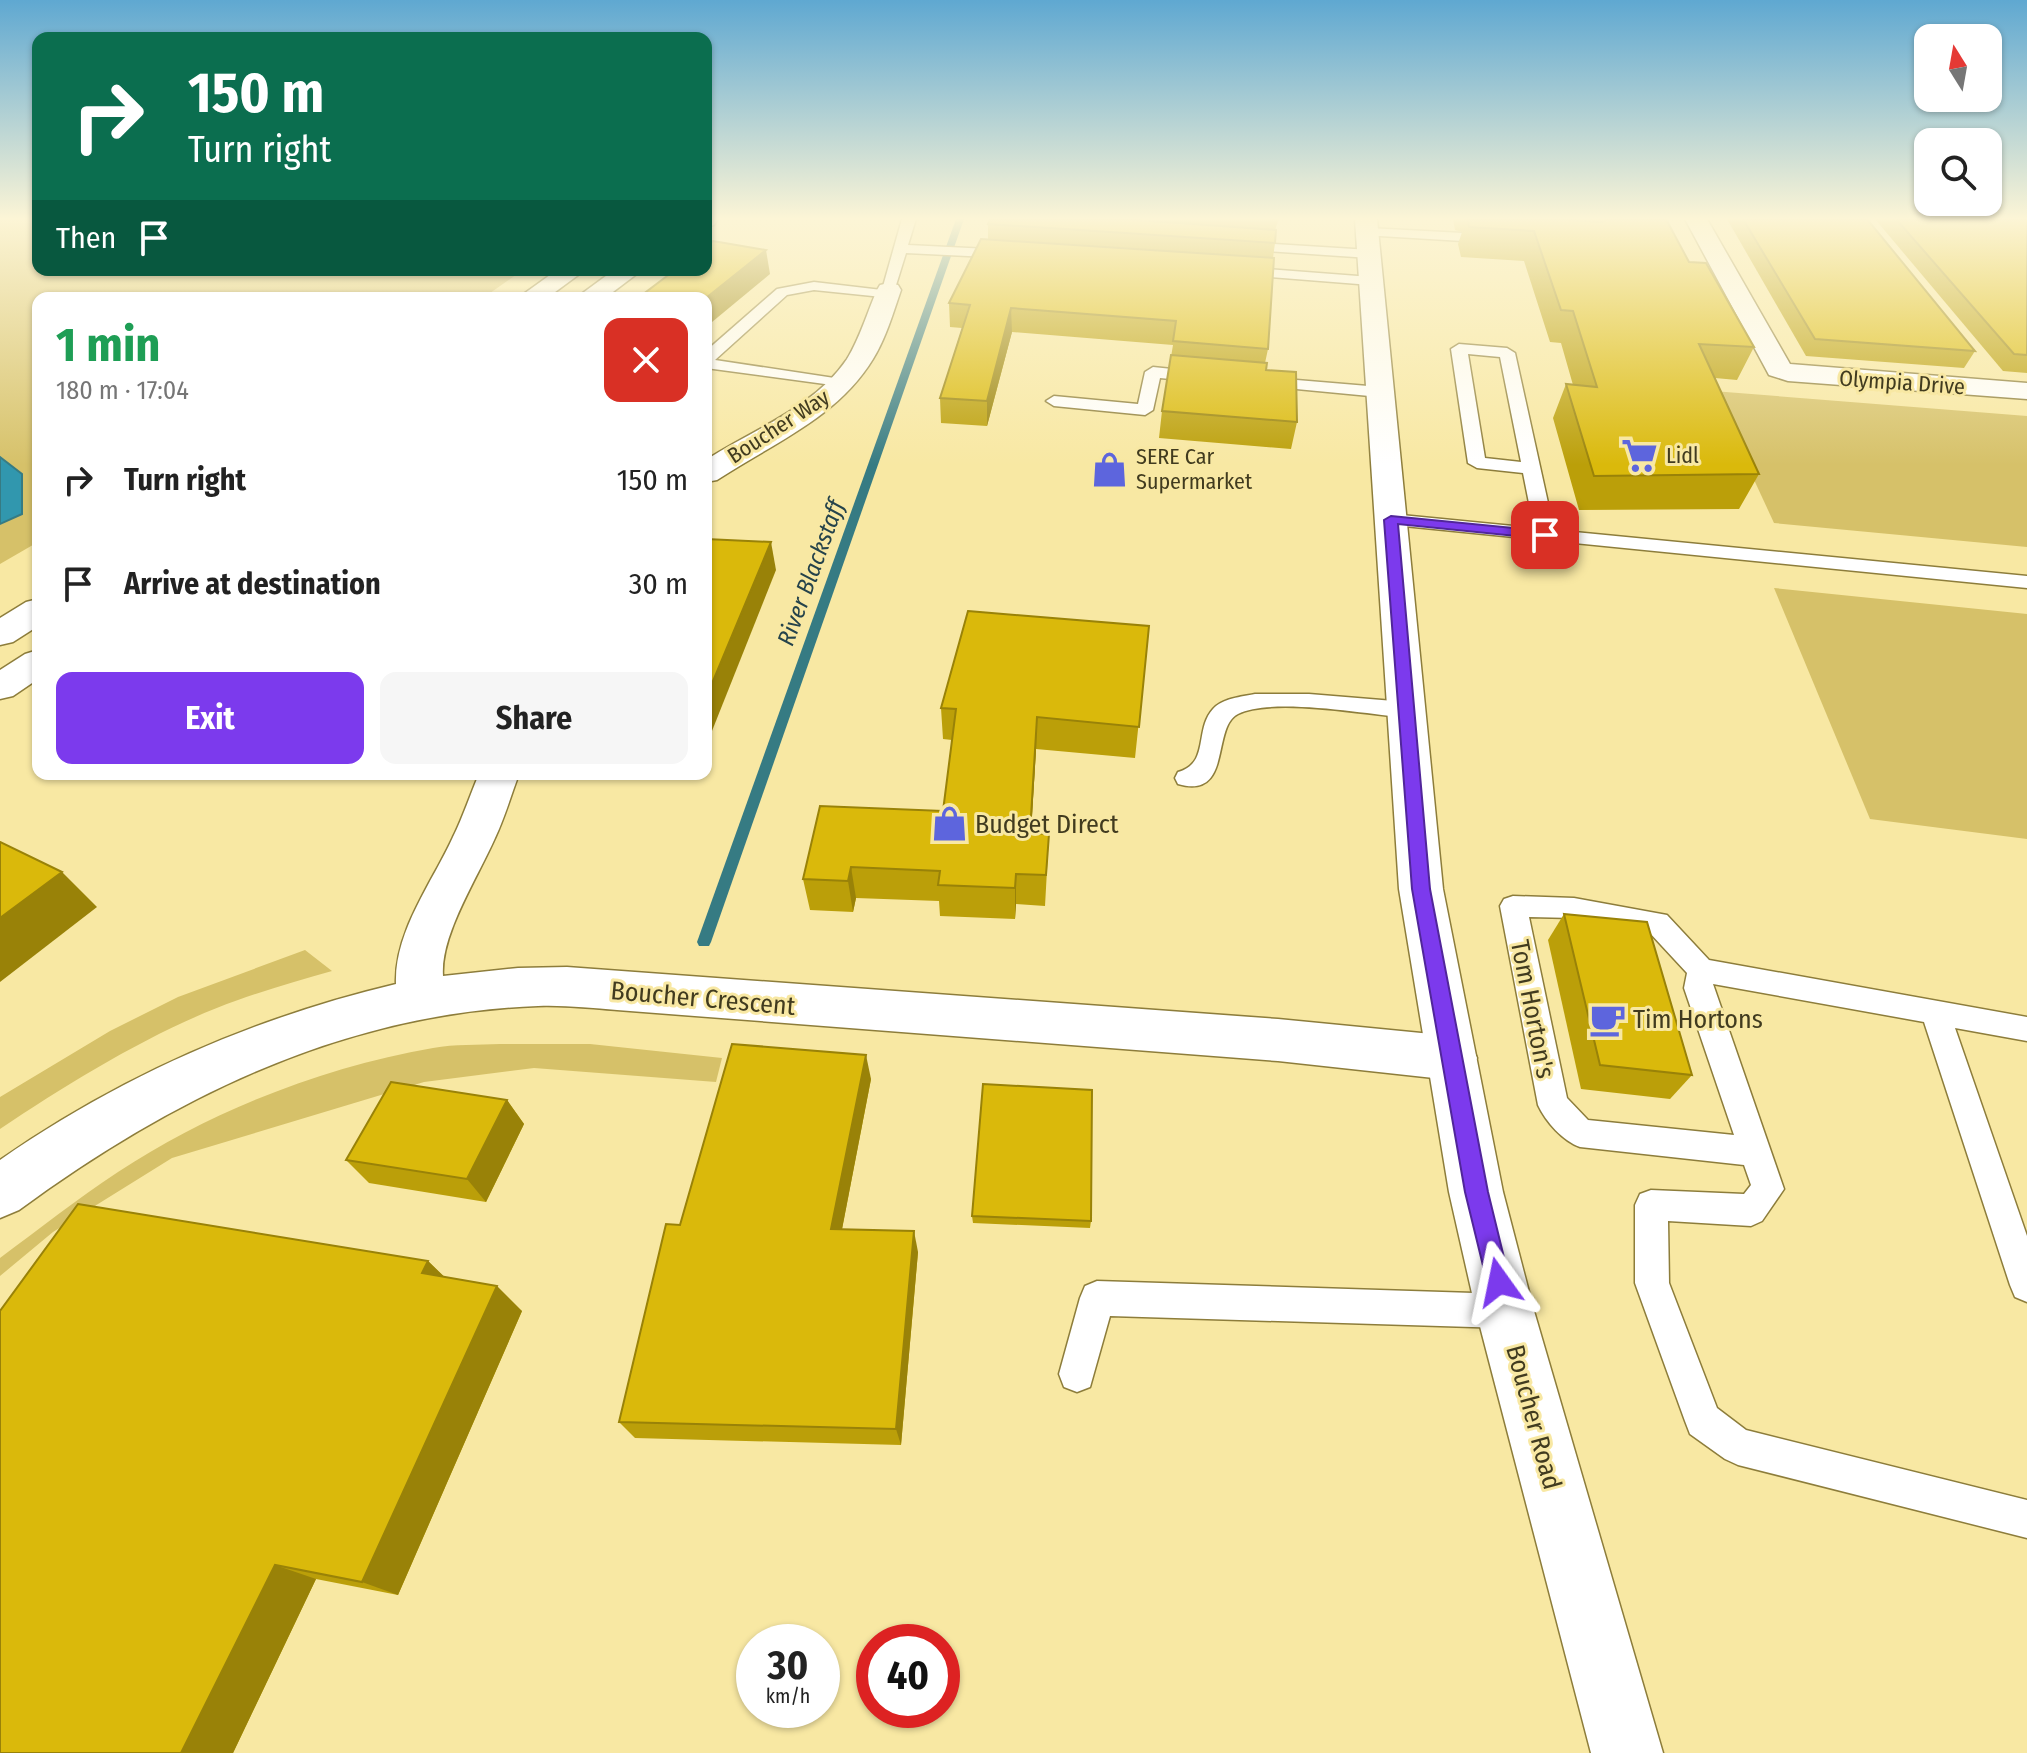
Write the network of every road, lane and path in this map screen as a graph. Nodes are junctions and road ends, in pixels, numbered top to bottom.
1 (772, 301) edge
2 (884, 301) edge
3 (1373, 301) edge
4 (1741, 301) edge
5 (712, 356) edge
6 (712, 362) edge
7 (1979, 365) dead end
8 (1214, 378) edge
9 (1245, 381) edge
10 (841, 384) junction
11 (1999, 389) junction
12 (2027, 391) edge
13 (1380, 392) junction
14 (1054, 401) dead end
15 (1531, 468) junction
16 (712, 469) edge
17 (1391, 520) junction
18 (1545, 535) junction
19 (2027, 582) edge
20 (32, 614) edge
21 (0, 634) edge
22 (32, 666) edge
23 (0, 687) edge
24 (1406, 710) junction
25 (1187, 778) dead end
26 (497, 780) edge
27 (1701, 970) junction
28 (421, 999) junction
29 (1935, 1013) junction
30 (2027, 1029) edge
31 (1452, 1058) junction
32 (1756, 1152) junction
33 (0, 1192) edge
34 (2027, 1285) edge
35 (1505, 1311) junction
36 (1077, 1374) dead end
37 (2027, 1519) edge
38 (1627, 1753) edge

1 - 5 lane
2 - 10 main road, Boucher Way
3 - 13 main road, Boucher Road
4 - 11 main road, Olympia Drive
6 - 10 lane
7 - 11 main road
8 - 14 lane
9 - 13 lane
10 - 16 main road, Boucher Way
11 - 12 main road, Olympia Drive
13 - 17 main road, Boucher Road
15 - 15 lane
15 - 18 lane
17 - 18 lane
17 - 24 main road, Boucher Road
18 - 19 lane
20 - 21 main road
22 - 23 main road
24 - 25 lane
24 - 31 main road, Boucher Road
26 - 28 main road
27 - 29 lane
27 - 32 lane
27 - 32 lane, Tom Horton's
28 - 31 main road, Boucher Crescent
28 - 33 main road, Boucher Crescent
29 - 30 lane
29 - 34 lane
31 - 35 main road, Boucher Road
32 - 37 lane
35 - 36 lane
35 - 38 main road, Boucher Road

